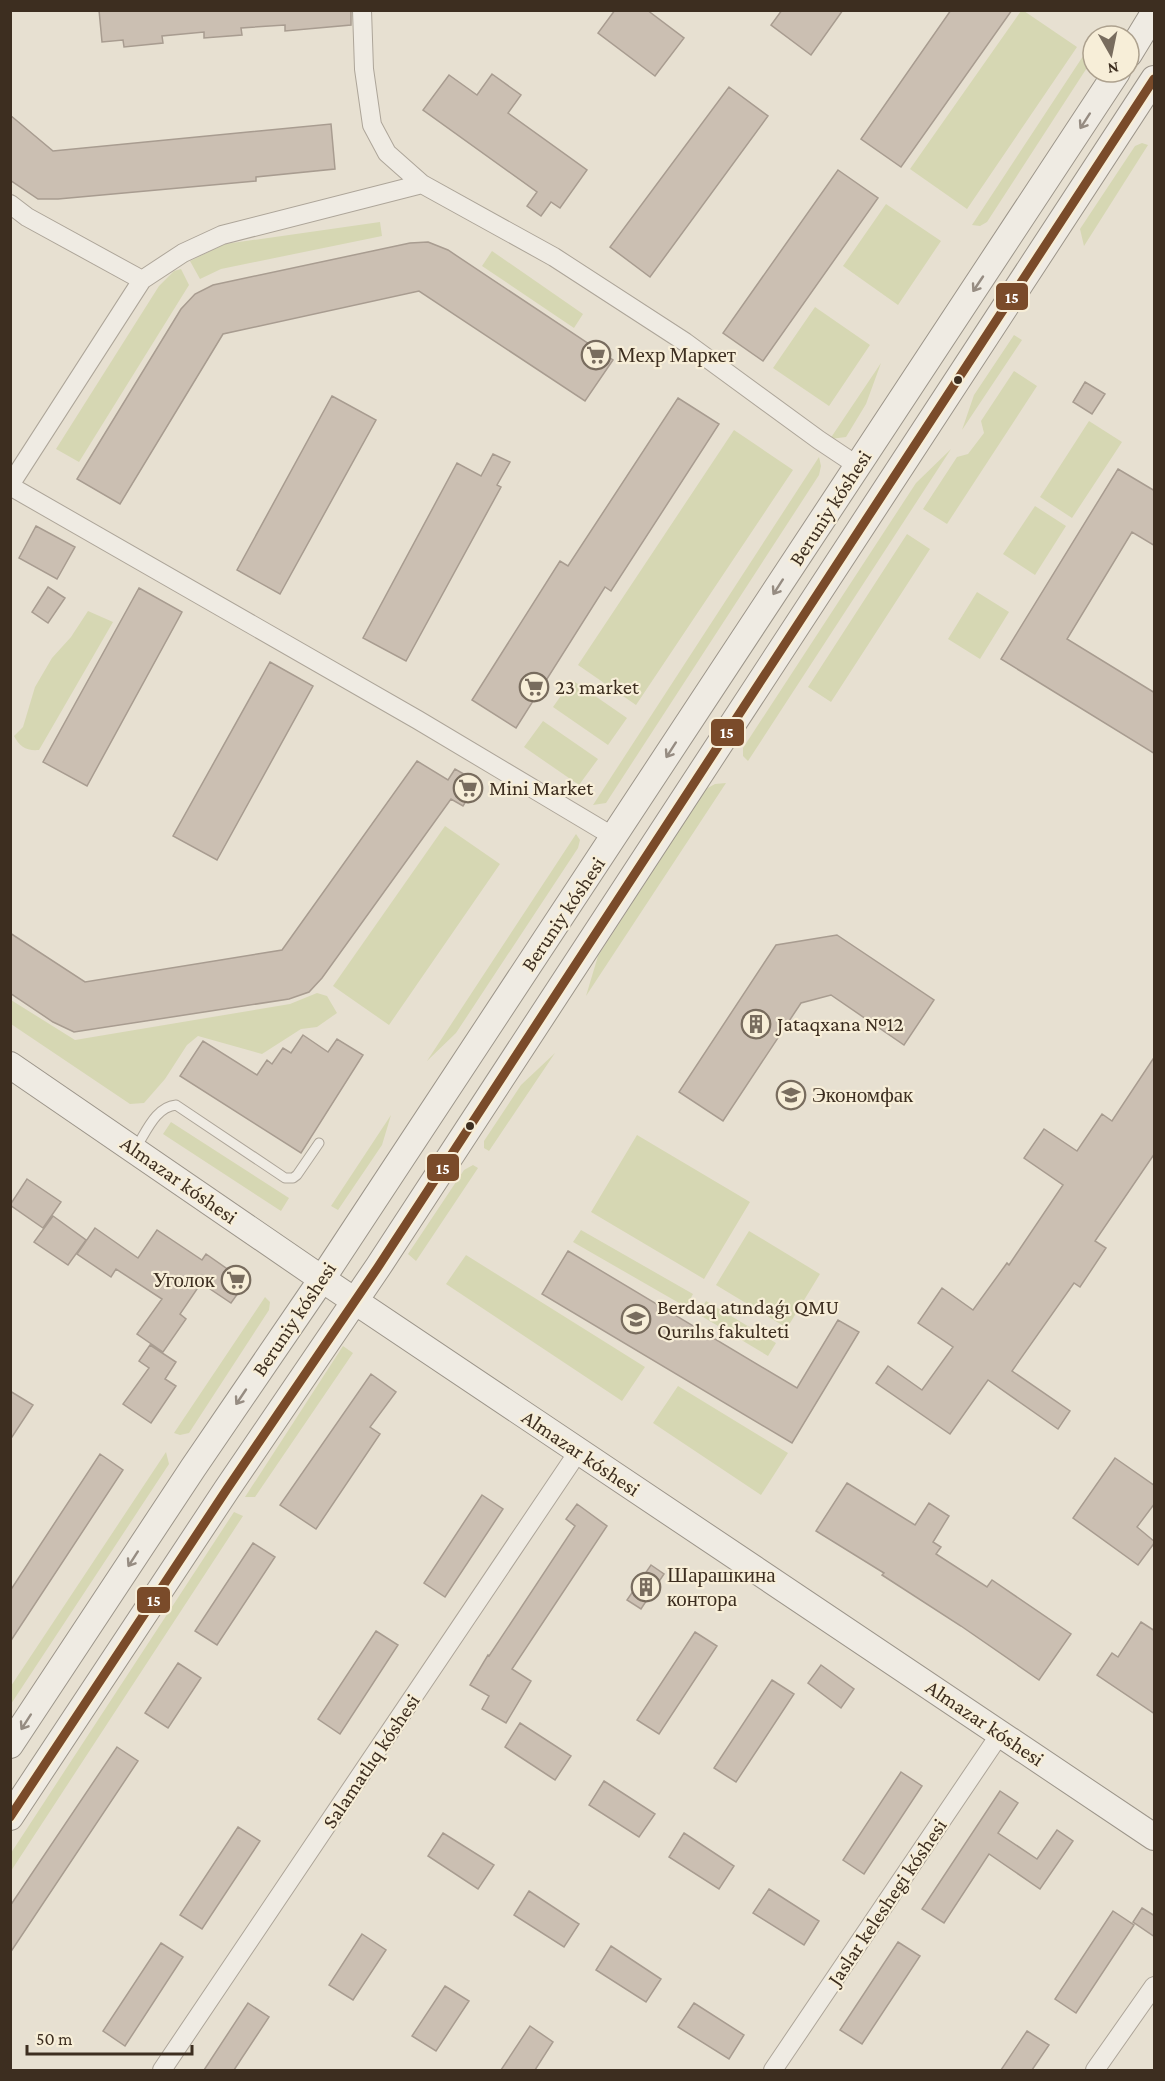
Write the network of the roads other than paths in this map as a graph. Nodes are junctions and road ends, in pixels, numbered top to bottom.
1 (362, 10) edge
2 (1155, 13) edge
3 (1141, 35) edge
4 (1109, 84) edge
5 (1148, 88) edge
6 (422, 184) junction
7 (10, 204) edge
8 (142, 280) junction
9 (858, 466) junction
10 (10, 485) edge
11 (614, 837) junction
12 (13, 1072) edge
13 (319, 1143) dead end
14 (135, 1149) junction
15 (322, 1279) junction
16 (354, 1300) junction
17 (578, 1452) junction
18 (1000, 1734) junction
19 (10, 1745) edge
20 (10, 1817) edge
21 (1155, 1837) edge
22 (1155, 1986) edge
23 (162, 2070) edge
24 (773, 2070) edge
25 (1095, 2070) edge

1 - 6 street
2 - 3 street
4 -> 9 street, Beruniy kóshesi
5 - 16 street, Beruniy kóshesi
6 - 8 street
6 - 9 street
7 - 8 street
8 - 10 street
9 -> 11 street, Beruniy kóshesi
10 - 11 street
11 - 15 street, Beruniy kóshesi
12 - 14 street, Almazar kóshesi
13 - 14 lane
14 - 15 street, Almazar kóshesi
15 - 16 street, Almazar kóshesi
15 -> 19 street, Beruniy kóshesi
16 - 17 street, Almazar kóshesi
16 - 20 street, Beruniy kóshesi
17 - 18 street, Almazar kóshesi
17 - 23 street, Salamatlıq kóshesi
18 - 21 street, Almazar kóshesi
18 - 24 street, Jaslar keleshegi kóshesi
22 - 25 street

